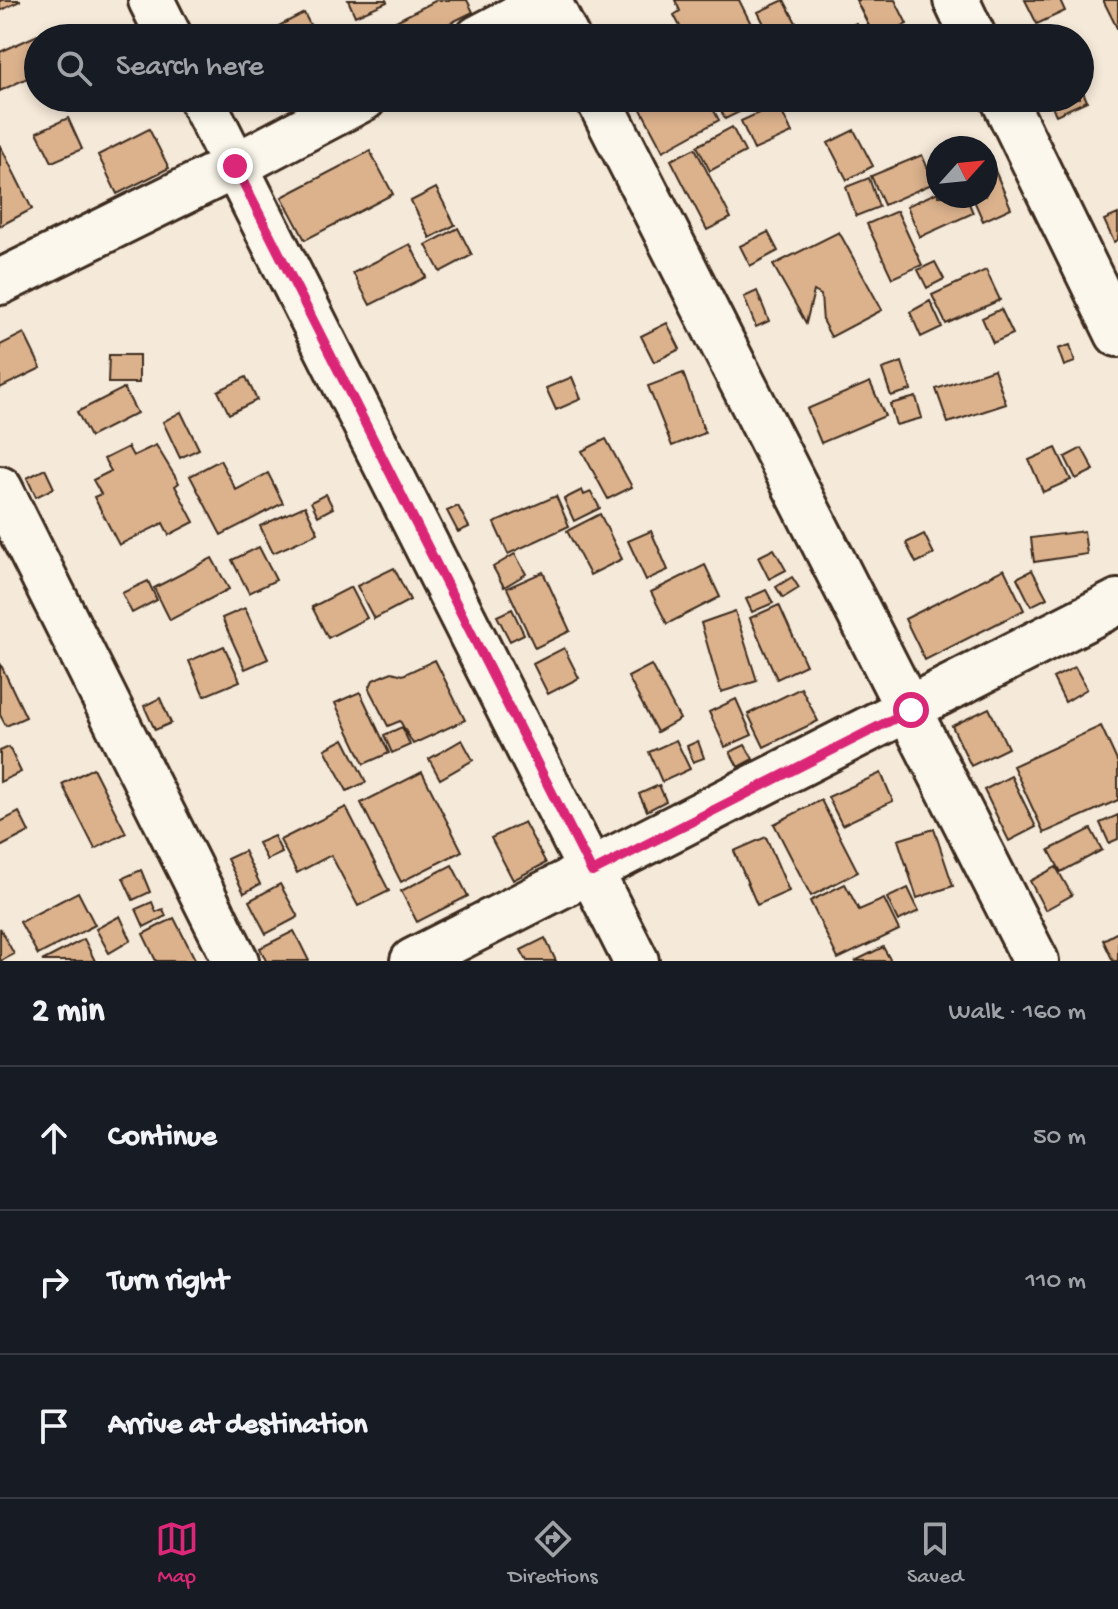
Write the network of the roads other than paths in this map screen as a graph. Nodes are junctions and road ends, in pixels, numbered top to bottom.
1 (151, 0) edge
2 (549, 0) edge
3 (956, 0) edge
4 (163, 24) edge
5 (504, 24) edge
6 (560, 24) edge
7 (967, 24) edge
8 (208, 112) edge
9 (337, 112) edge
10 (605, 112) edge
11 (1010, 112) edge
12 (235, 166) junction
13 (0, 282) edge
14 (1118, 334) edge
15 (0, 489) edge
16 (1118, 602) edge
17 (911, 710) junction
18 (592, 872) junction
19 (236, 961) edge
20 (413, 961) edge
21 (636, 961) edge
22 (1036, 961) edge

1 - 4 street
2 - 5 street
2 - 6 street
3 - 7 street
8 - 12 street
9 - 12 street
10 - 17 street
11 - 14 street
12 - 13 street
12 - 18 street
15 - 19 street
16 - 17 street
17 - 18 street
17 - 22 street
18 - 20 street
18 - 21 street

